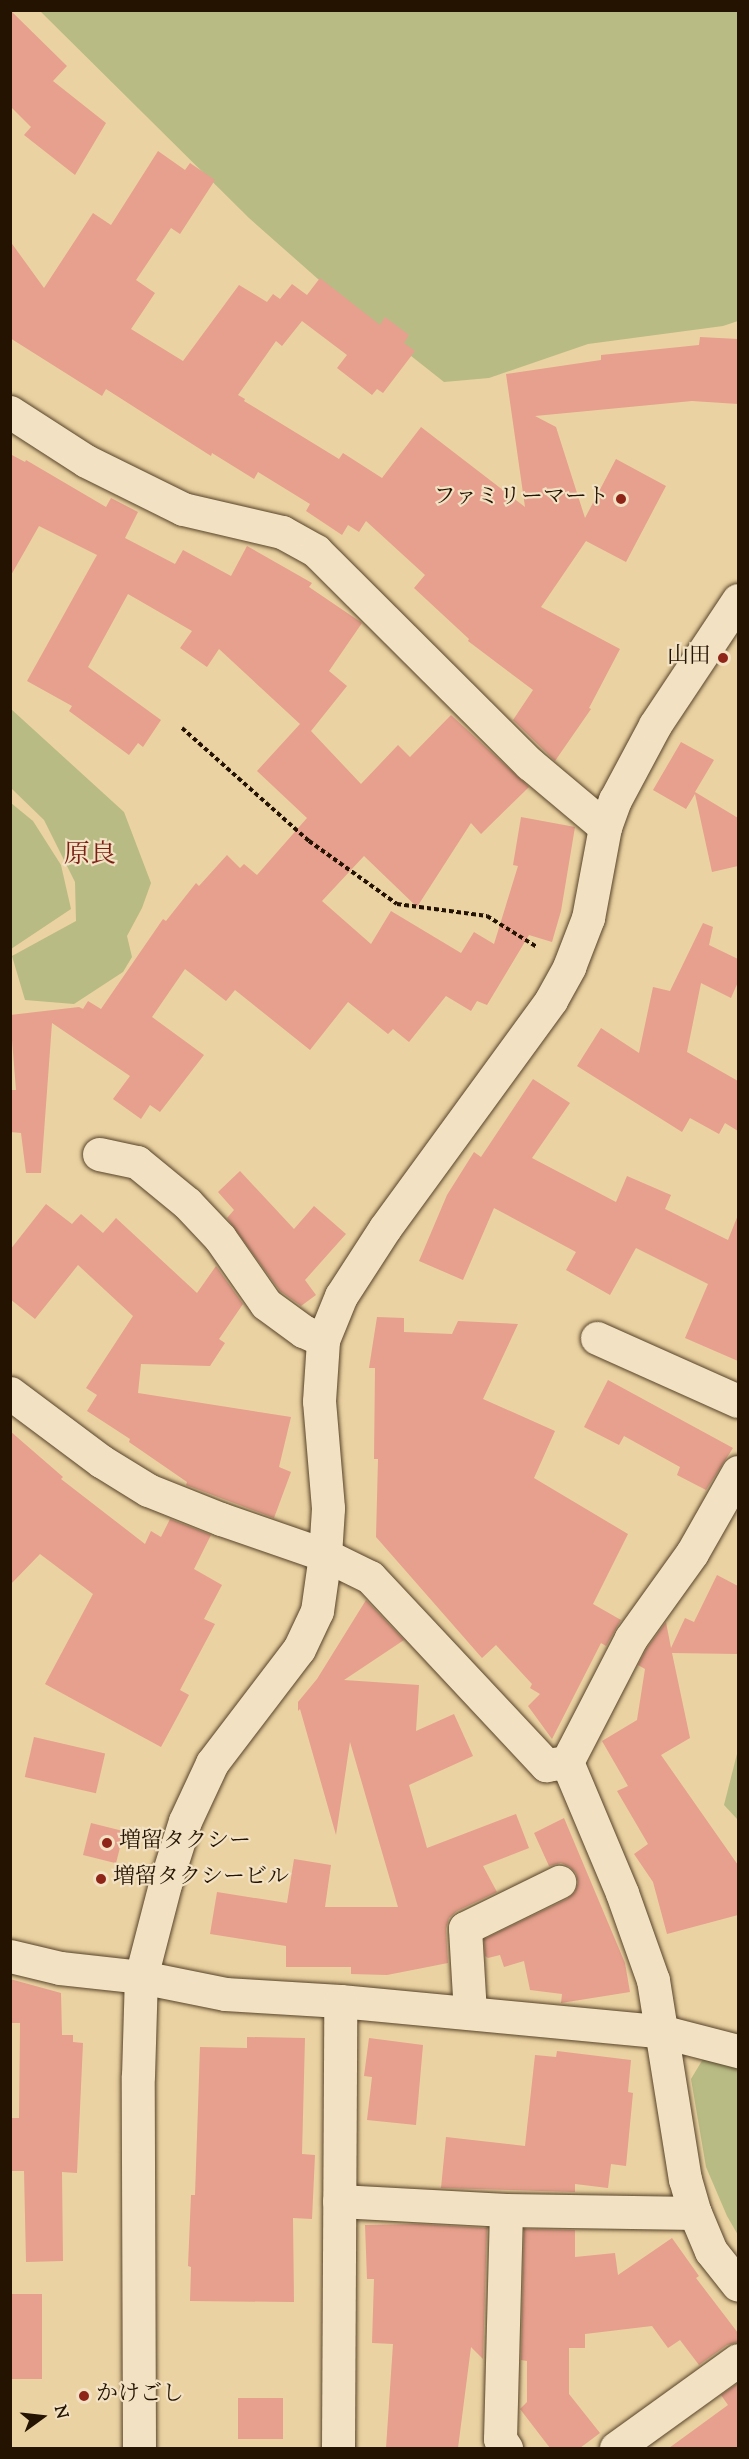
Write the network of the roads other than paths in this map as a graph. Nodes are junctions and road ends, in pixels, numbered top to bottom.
1 (10, 412) edge
2 (738, 600) edge
3 (605, 827) junction
4 (99, 1154) dead end
5 (597, 1338) dead end
6 (323, 1340) junction
7 (10, 1393) edge
8 (738, 1401) edge
9 (738, 1472) edge
10 (325, 1555) junction
11 (567, 1762) junction
12 (559, 1882) dead end
13 (10, 1956) edge
14 (141, 1977) junction
15 (340, 2001) junction
16 (470, 2013) junction
17 (660, 2031) junction
18 (738, 2050) edge
19 (339, 2201) junction
20 (506, 2210) junction
21 (695, 2213) junction
22 (738, 2285) edge
23 (738, 2360) edge
24 (139, 2448) edge
25 (338, 2448) edge
26 (506, 2448) edge
27 (616, 2448) edge

1 - 3 street
2 - 3 street
3 - 6 street
4 - 6 street
5 - 8 street
6 - 10 street
7 - 10 street
9 - 11 street
10 - 11 street
10 - 14 street
11 - 17 street
12 - 16 street
13 - 14 street
14 - 15 street
14 - 24 street
15 - 16 street
15 - 19 street
16 - 17 street
17 - 18 street
17 - 21 street
19 - 20 street
19 - 25 street
20 - 21 street
20 - 26 street
21 - 22 street
23 - 27 street

